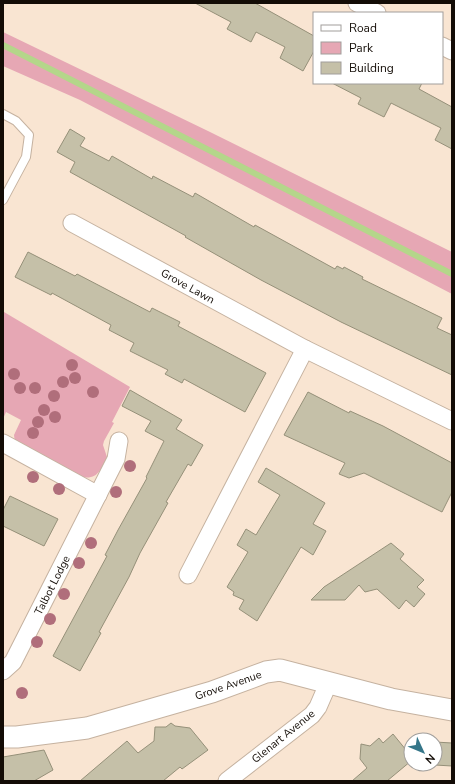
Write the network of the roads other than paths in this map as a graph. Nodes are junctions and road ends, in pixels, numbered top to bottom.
1 (357, 3) edge
2 (375, 12) edge
3 (443, 46) edge
4 (452, 51) edge
5 (3, 114) edge
6 (3, 200) edge
7 (72, 223) dead end
8 (305, 349) junction
9 (452, 421) edge
10 (119, 442) dead end
11 (3, 443) edge
12 (98, 495) junction
13 (188, 575) dead end
14 (3, 671) edge
15 (328, 684) junction
16 (452, 710) edge
17 (3, 737) edge
18 (227, 781) edge

1 - 2 street
3 - 4 street
5 - 6 lane
7 - 8 street, Grove Lawn
8 - 9 street, Grove Lawn
8 - 13 street
10 - 12 street, Talbot Lodge
11 - 12 street
12 - 14 street, Talbot Lodge
15 - 16 street, Grove Avenue
15 - 17 street, Grove Avenue
15 - 18 street, Glenart Avenue

